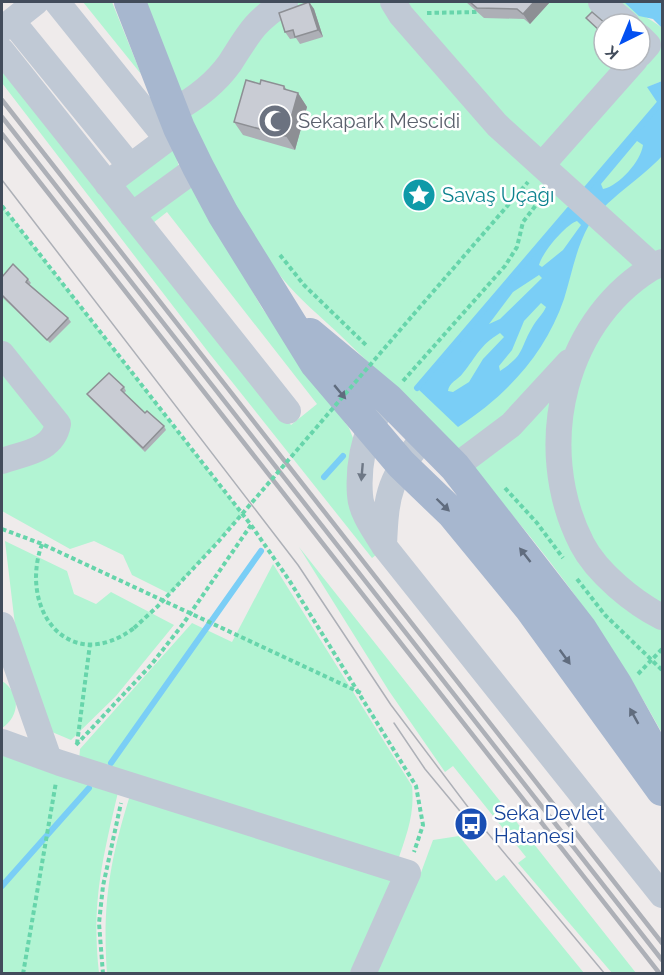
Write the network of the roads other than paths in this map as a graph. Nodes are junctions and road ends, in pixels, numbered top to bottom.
1 (36, 2) edge
2 (57, 2) edge
3 (130, 2) edge
4 (285, 2) edge
5 (377, 2) edge
6 (601, 2) edge
7 (613, 12) edge
8 (404, 17) edge
9 (7, 25) edge
10 (2, 51) edge
11 (627, 72) edge
12 (173, 111) junction
13 (130, 166) junction
14 (198, 167) junction
15 (553, 176) junction
16 (107, 184) junction
17 (132, 215) junction
18 (658, 264) edge
19 (281, 311) junction
20 (578, 351) junction
21 (2, 354) edge
22 (395, 387) junction
23 (288, 411) dead end
24 (369, 427) junction
25 (425, 436) junction
26 (2, 461) edge
27 (401, 464) junction
28 (454, 467) junction
29 (384, 546) junction
30 (663, 617) edge
31 (2, 626) edge
32 (2, 670) edge
33 (23, 689) junction
34 (2, 737) edge
35 (2, 742) edge
36 (62, 756) junction
37 (663, 767) edge
38 (663, 790) edge
39 (663, 895) edge
40 (363, 974) edge

1 - 9 street
2 - 13 street
3 - 12 main road
4 - 12 street
5 - 8 street
6 - 7 street
8 - 15 street
9 - 13 street
10 - 16 street
11 - 15 street
12 - 14 main road
13 - 16 street
14 - 17 street
14 - 19 main road
15 - 18 street
16 - 17 street
17 - 23 street
18 - 20 street
19 - 22 main road
19 -> 24 main road
20 - 28 street
20 - 30 street
21 - 26 street
22 - 24 street
22 - 25 main road
24 - 27 main road
24 -> 29 street
25 - 27 street
25 - 28 main road
27 - 29 street
27 -> 38 main road
37 -> 28 main road
29 - 39 street
31 - 33 street
32 - 33 street
33 - 34 street
33 - 36 street
35 - 36 street
36 - 40 street

